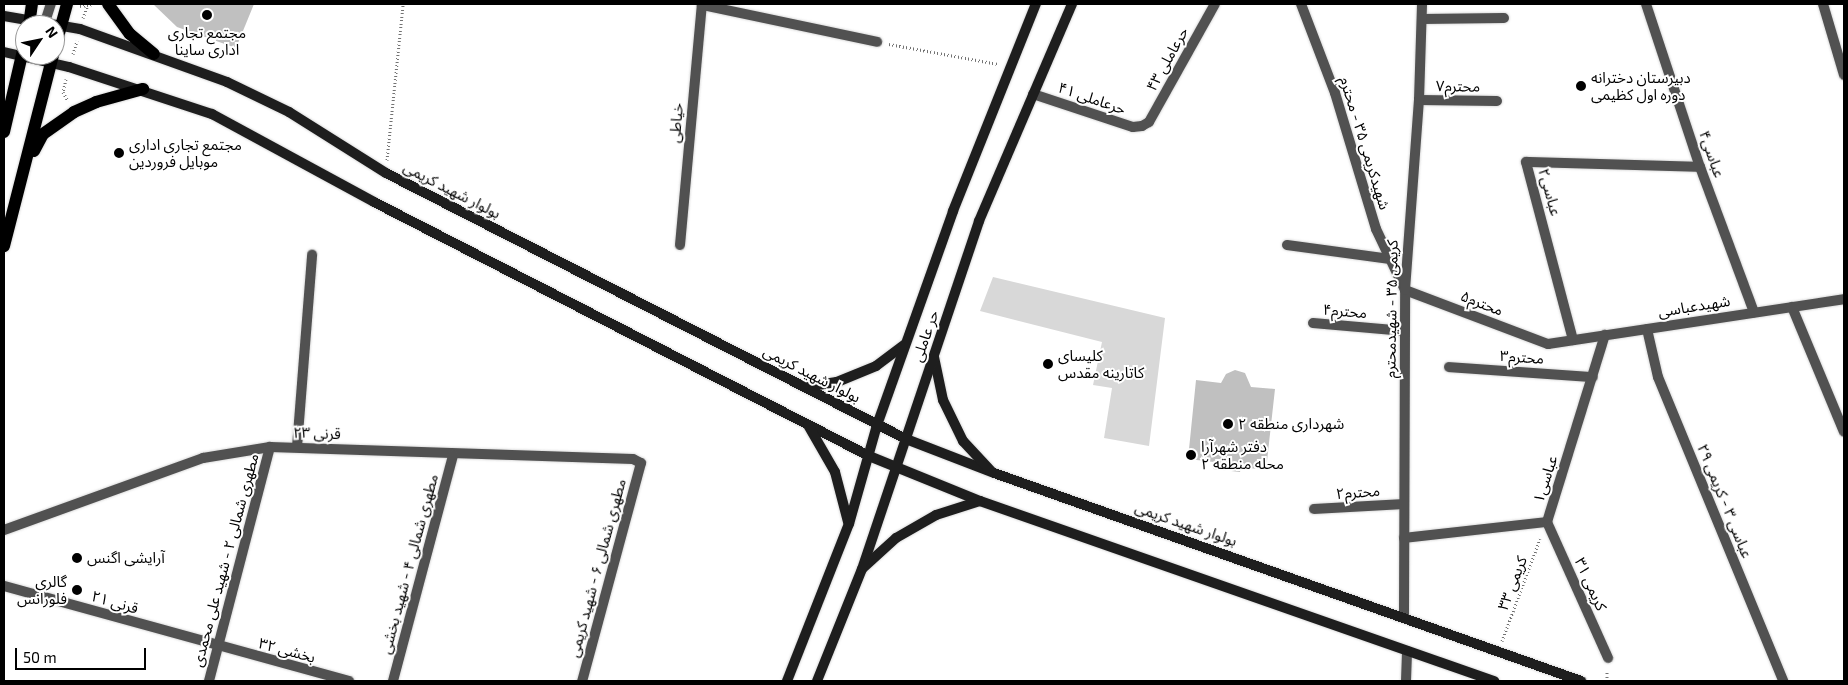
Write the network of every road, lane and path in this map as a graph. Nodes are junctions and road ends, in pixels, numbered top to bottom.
1 (108, 4) edge
2 (403, 4) edge
3 (702, 4) edge
4 (1036, 4) edge
5 (1072, 4) edge
6 (1215, 4) edge
7 (1301, 4) edge
8 (1422, 4) edge
9 (1646, 4) edge
10 (1823, 4) edge
11 (1504, 18) dead end
12 (1422, 19) junction
13 (65, 26) edge
14 (876, 42) joint
15 (154, 54) junction
16 (65, 62) edge
17 (20, 65) edge
18 (50, 65) edge
19 (1011, 67) junction
20 (1844, 74) edge
21 (143, 89) junction
22 (1033, 94) junction
23 (1419, 100) junction
24 (1497, 101) dead end
25 (1142, 126) joint
26 (4, 132) edge
27 (25, 166) junction
28 (1700, 167) junction
29 (386, 173) junction
30 (680, 245) dead end
31 (1287, 245) dead end
32 (4, 246) edge
33 (312, 256) dead end
34 (1390, 259) junction
35 (1405, 290) junction
36 (1844, 299) edge
37 (1792, 307) junction
38 (1754, 312) junction
39 (1313, 323) dead end
40 (1647, 329) junction
41 (1405, 331) junction
42 (1605, 335) junction
43 (1574, 340) junction
44 (1548, 344) joint
45 (904, 345) junction
46 (934, 355) junction
47 (1449, 367) dead end
48 (1594, 377) junction
49 (805, 387) junction
50 (808, 424) junction
51 (877, 425) junction
52 (1844, 432) edge
53 (906, 439) junction
54 (270, 447) junction
55 (297, 447) junction
56 (453, 455) junction
57 (869, 456) junction
58 (641, 463) joint
59 (896, 467) junction
60 (994, 473) junction
61 (980, 501) junction
62 (1404, 504) junction
63 (1314, 509) dead end
64 (1547, 522) junction
65 (849, 524) junction
66 (4, 530) edge
67 (1404, 538) junction
68 (862, 569) junction
69 (4, 586) edge
70 (1404, 616) junction
71 (218, 647) junction
72 (1407, 651) junction
73 (1498, 651) junction
74 (1608, 658) dead end
75 (208, 681) edge
76 (349, 681) edge
77 (393, 681) edge
78 (582, 681) edge
79 (787, 681) edge
80 (817, 681) edge
81 (1406, 681) edge
82 (1494, 681) edge
83 (1581, 681) edge
84 (1783, 681) edge

1 - 15 main road
2 - 29 path
3 - 14 street
3 - 30 street, خیاطی
4 - 19 main road, حر عاملی
5 - 22 main road, حر عاملی
6 - 25 street, حرعاملی ۴۳
7 - 34 street, شهیدکریمی ۳۵ - محترم
8 - 12 street, کریمی ۳۵ - شهیدمحترم
9 - 28 street, عباسی۴
10 - 20 street
11 - 12 street
12 - 23 street, کریمی ۳۵ - شهیدمحترم
13 - 15 main road, بولوار شهید کریمی
14 - 19 path
15 - 29 main road, بولوار شهید کریمی
16 - 21 main road
17 - 26 main road
18 - 27 main road
19 - 45 main road, حر عاملی
21 - 27 main road
21 - 50 main road
22 - 25 street, حرعاملی ۴۱
22 - 46 main road, حر عاملی
23 - 24 street, محترم۷
23 - 35 street, کریمی ۳۵ - شهیدمحترم
27 - 32 main road
28 - 38 street, عباسی۴
28 - 43 street, عباسی۲
29 - 49 main road, بولوار شهید کریمی
31 - 34 street
33 - 55 street
34 - 35 street, شهیدکریمی ۳۵ - محترم
35 - 41 street, کریمی ۳۵ - شهیدمحترم
35 - 44 street, محترم۵
36 - 37 street, شهیدعباسی
37 - 38 street, شهیدعباسی
37 - 52 street
38 - 40 street, شهیدعباسی
39 - 41 street, محترم۴
40 - 42 street, شهیدعباسی
40 - 84 street, عباسی ۳ - کریمی ۲۹
41 - 62 street, کریمی ۳۵ - شهیدمحترم
42 - 43 street, شهیدعباسی
42 - 48 street, عباسی۱
43 - 44 street, شهیدعباسی
45 - 49 main road
45 - 51 main road, حر عاملی
46 - 53 main road, حر عاملی
46 - 60 main road
47 - 48 street, محترم۳
48 - 64 street, عباسی۱
49 - 51 main road, بولوار شهید کریمی
50 - 57 main road
50 - 65 main road
51 - 53 main road, بولوار شهید کریمی
51 - 57 main road, حر عاملی
53 - 59 main road, حر عاملی
53 - 60 main road, بولوار شهید کریمی
54 - 55 street, قرنی ۲۳
54 - 66 street, قرنی ۲۳
54 - 71 street, مطهری شمالی ۲ - شهید علی محمدی
55 - 56 street, قرنی ۲۳
56 - 58 street, قرنی ۲۳
56 - 77 street, مطهری شمالی ۴ - شهید بخشی
57 - 59 main road
57 - 65 main road, حر عاملی
58 - 78 street, مطهری شمالی ۶ - شهید کریمی
59 - 61 main road
59 - 68 main road, حر عاملی
60 - 70 main road, بولوار شهید کریمی
61 - 68 main road
61 - 72 main road
62 - 63 street, محترم۲
62 - 67 street, کریمی ۳۵ - شهیدمحترم
64 - 67 street, عباسی۱
64 - 73 path, کریمی ۳۳
64 - 74 street, کریمی ۳۱
65 - 79 main road, حر عاملی
67 - 70 street, کریمی ۳۵ - شهیدمحترم
68 - 80 main road, حر عاملی
69 - 71 street, قرنی ۲۱
70 - 73 main road, بولوار شهید کریمی
71 - 75 street, مطهری شمالی ۲ - شهید علی محمدی
71 - 76 street, بخشی ۳۲
72 - 81 street
72 - 82 main road
73 - 83 main road, بولوار شهید کریمی

